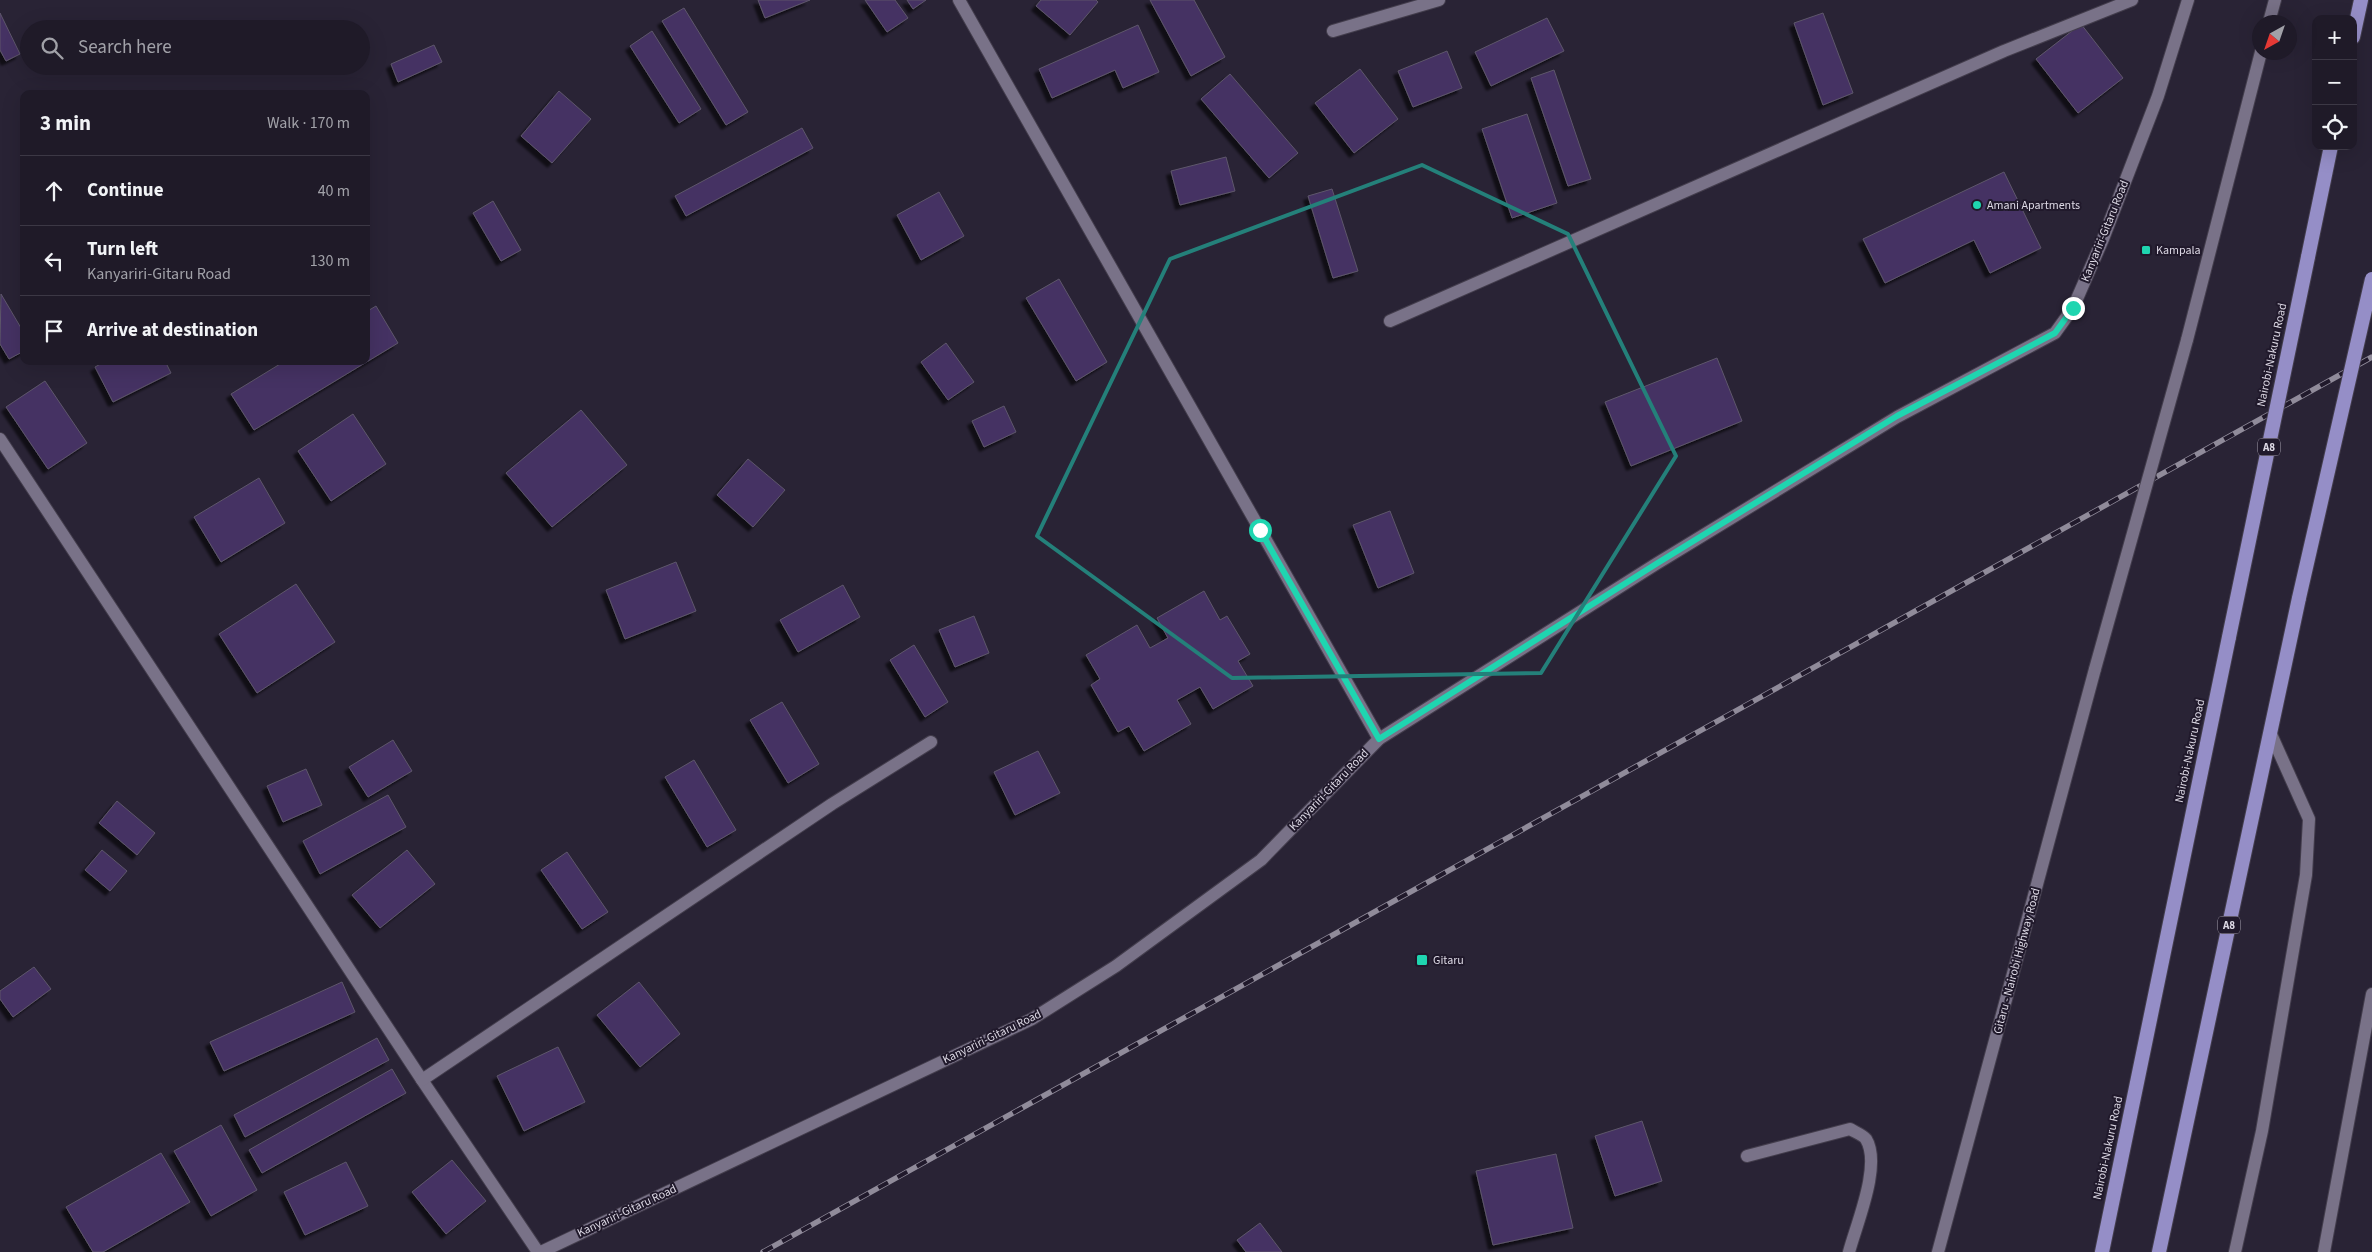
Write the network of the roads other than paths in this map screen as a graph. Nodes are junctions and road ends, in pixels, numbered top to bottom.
1 (959, 0) edge
2 (1439, 0) edge
3 (2132, 0) edge
4 (2188, 0) edge
5 (2275, 0) edge
6 (2361, 0) edge
7 (2271, 15) edge
8 (2357, 19) edge
9 (1334, 31) dead end
10 (2259, 60) edge
11 (2330, 150) edge
12 (2372, 279) edge
13 (1390, 321) dead end
14 (0, 439) edge
15 (2270, 732) junction
16 (1379, 739) junction
17 (931, 742) dead end
18 (2372, 994) edge
19 (422, 1080) junction
20 (1747, 1156) dead end
21 (539, 1252) edge
22 (1849, 1252) edge
23 (1938, 1252) edge
24 (2102, 1252) edge
25 (2159, 1252) edge
26 (2235, 1252) edge
27 (2324, 1252) edge

1 - 16 street
2 - 9 street
3 - 13 street
4 - 16 street, Kanyariri-Gitaru Road
5 - 7 street
6 - 8 highway
10 - 23 street, Gitaru - Nairobi Highway Road, bridge
11 - 24 highway, Nairobi-Nakuru Road / A8, bridge
12 - 15 highway, A8, bridge
14 - 19 street
15 - 25 highway, A8
15 - 26 street
16 - 21 street, Kanyariri-Gitaru Road
17 - 19 street
18 - 27 street
19 - 21 street
20 - 22 street

